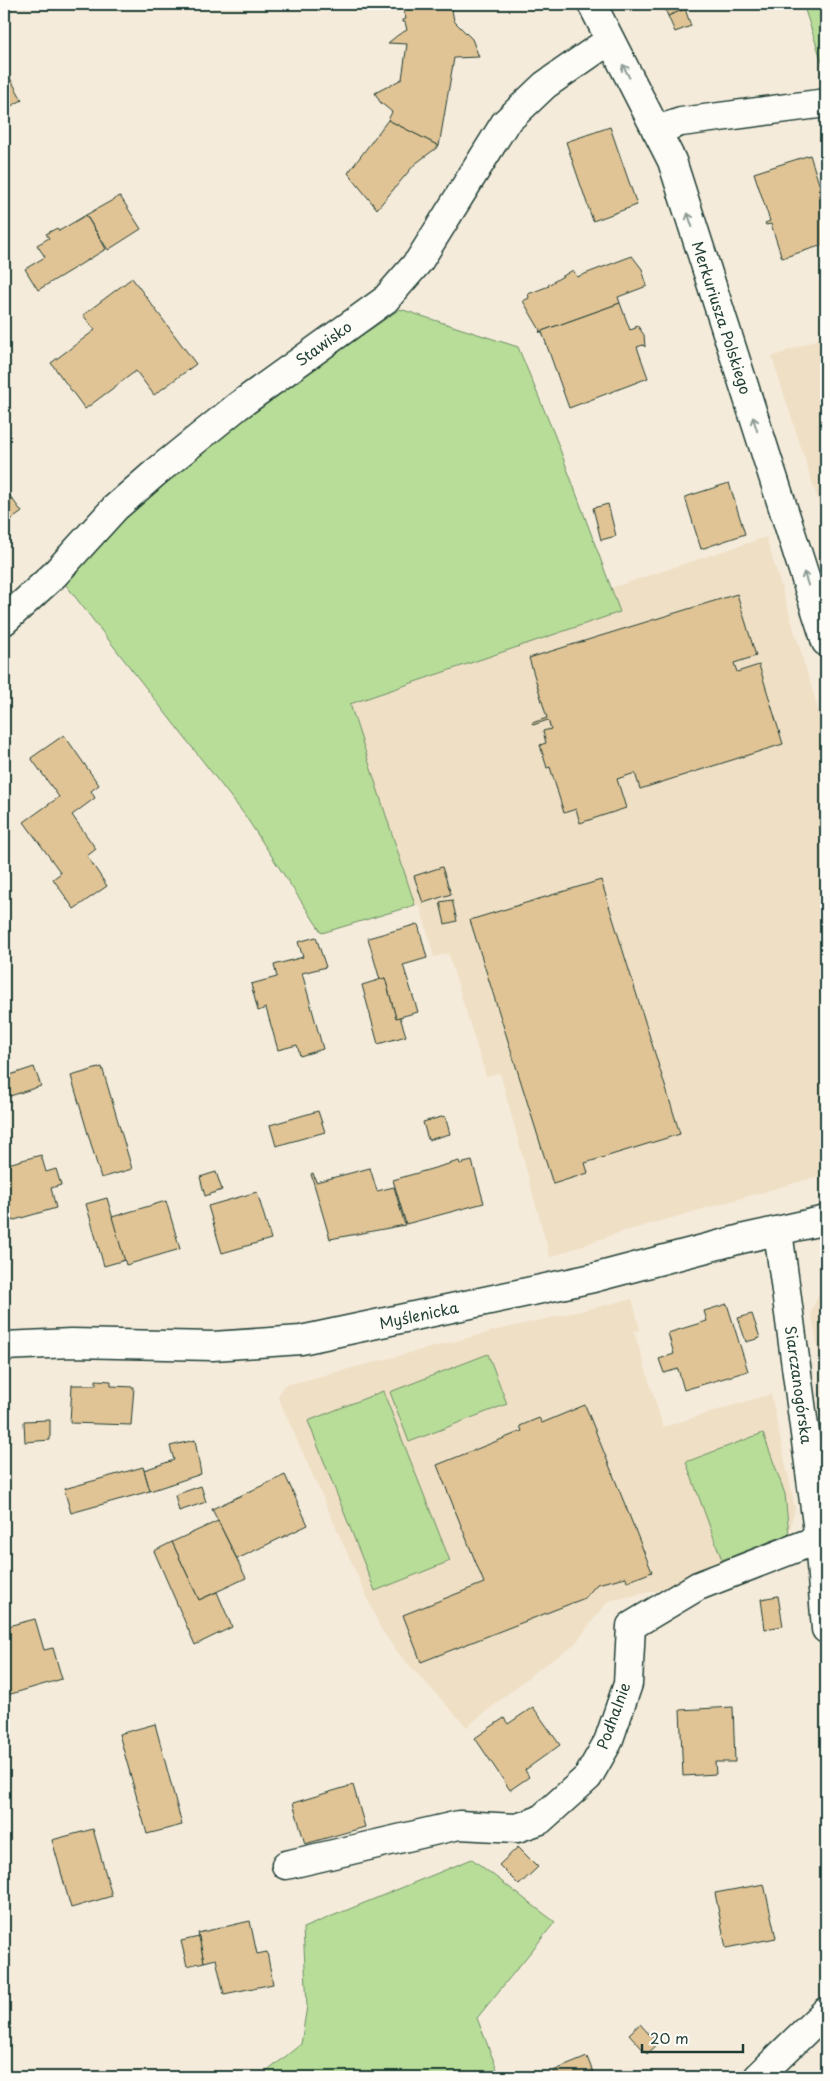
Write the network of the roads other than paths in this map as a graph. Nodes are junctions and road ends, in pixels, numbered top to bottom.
1 (592, 4) edge
2 (610, 40) junction
3 (826, 103) edge
4 (656, 130) junction
5 (4, 621) edge
6 (826, 642) edge
7 (826, 1220) edge
8 (778, 1231) junction
9 (4, 1346) edge
10 (819, 1538) junction
11 (826, 1629) edge
12 (286, 1865) dead end
13 (826, 2011) edge
14 (758, 2077) edge

1 - 2 street, Merkuriusza Polskiego
4 -> 2 street, Merkuriusza Polskiego
2 - 5 street, Stawisko
3 - 4 street
6 -> 4 street, Merkuriusza Polskiego
7 - 8 street, Myślenicka
8 - 9 street, Myślenicka
8 - 10 street, Siarczanogórska
10 - 11 street, Siarczanogórska
10 - 12 street, Podhalnie
13 - 14 street

